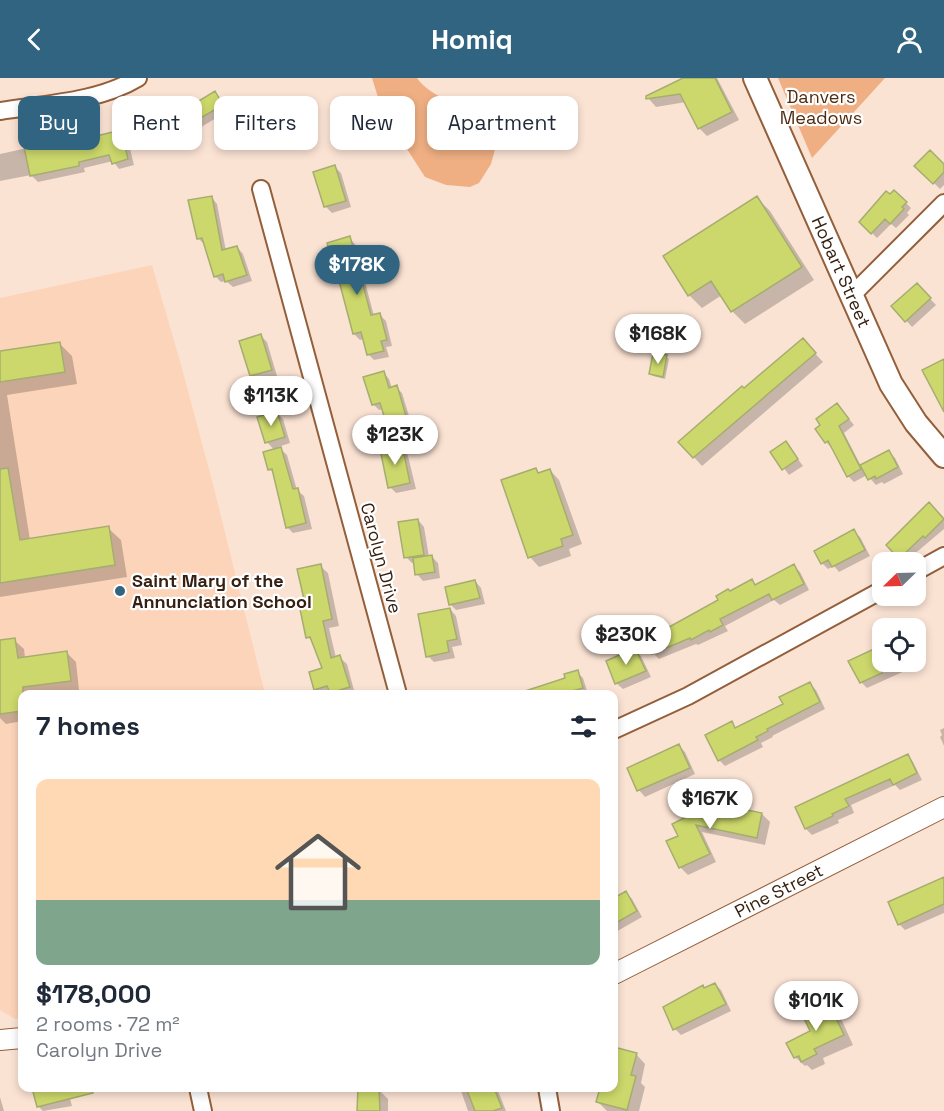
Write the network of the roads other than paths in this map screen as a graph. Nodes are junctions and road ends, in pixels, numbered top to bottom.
1 (138, 78) edge
2 (755, 78) edge
3 (0, 111) edge
4 (261, 189) dead end
5 (944, 203) edge
6 (851, 296) junction
7 (944, 456) edge
8 (944, 556) edge
9 (926, 566) edge
10 (872, 595) edge
11 (397, 690) edge
12 (618, 728) edge
13 (944, 807) edge
14 (618, 972) edge
15 (18, 1038) edge
16 (0, 1040) edge
17 (199, 1092) edge
18 (548, 1092) edge
19 (203, 1111) edge
20 (551, 1111) edge

1 - 3 street
2 - 6 main road, Hobart Street
4 - 11 street, Carolyn Drive
5 - 6 street
6 - 7 main road, Hobart Street
8 - 9 street
10 - 12 street
13 - 14 street, Pine Street
15 - 16 street
17 - 19 street
18 - 20 street

